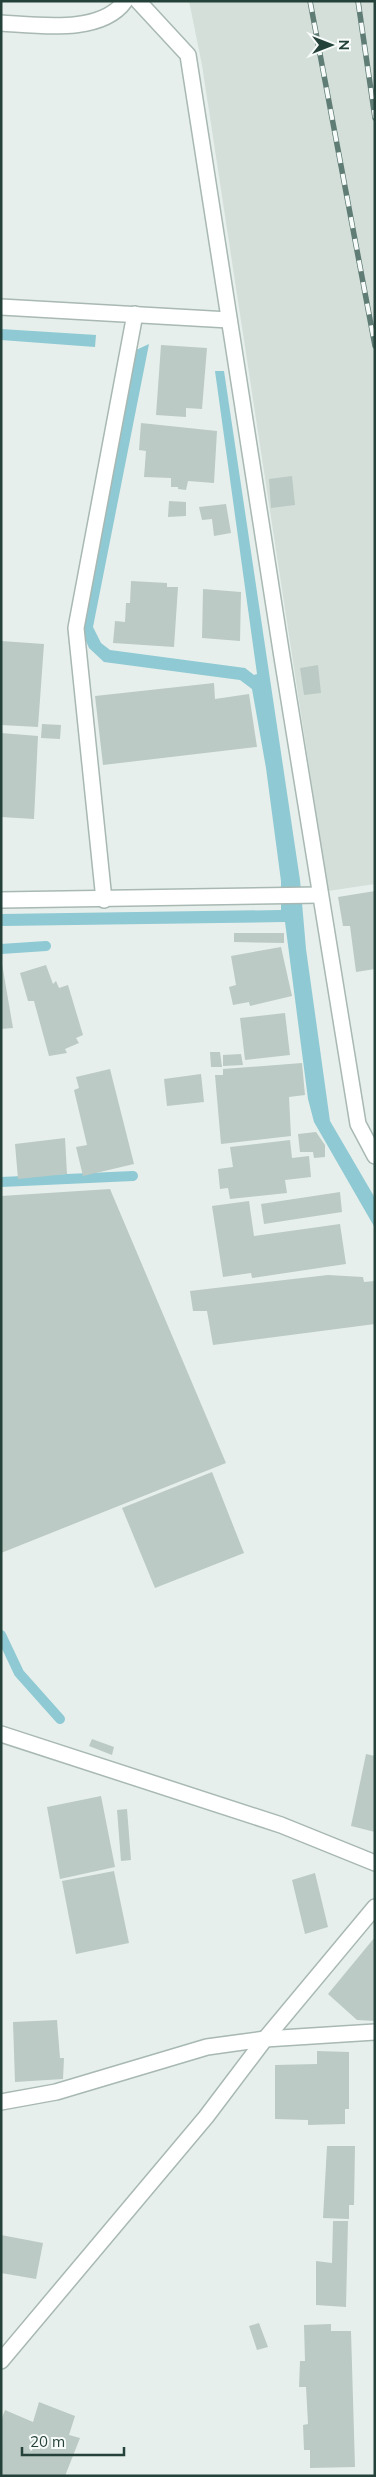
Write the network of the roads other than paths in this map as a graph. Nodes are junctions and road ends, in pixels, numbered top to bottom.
1 (125, 1) edge
2 (138, 1) edge
3 (1, 23) edge
4 (1, 307) edge
5 (135, 314) junction
6 (229, 320) junction
7 (320, 895) junction
8 (1, 900) edge
9 (104, 900) junction
10 (375, 1156) edge
11 (1, 1734) edge
12 (375, 1863) edge
13 (375, 1907) edge
14 (375, 2032) edge
15 (265, 2039) junction
16 (1, 2102) edge
17 (1, 2361) edge

1 - 3 street
2 - 6 street
4 - 5 street
5 - 6 street
5 - 9 street
6 - 7 street
7 - 9 street
7 - 10 street
8 - 9 street
11 - 12 street
13 - 15 street
14 - 15 street
15 - 16 street
15 - 17 street

